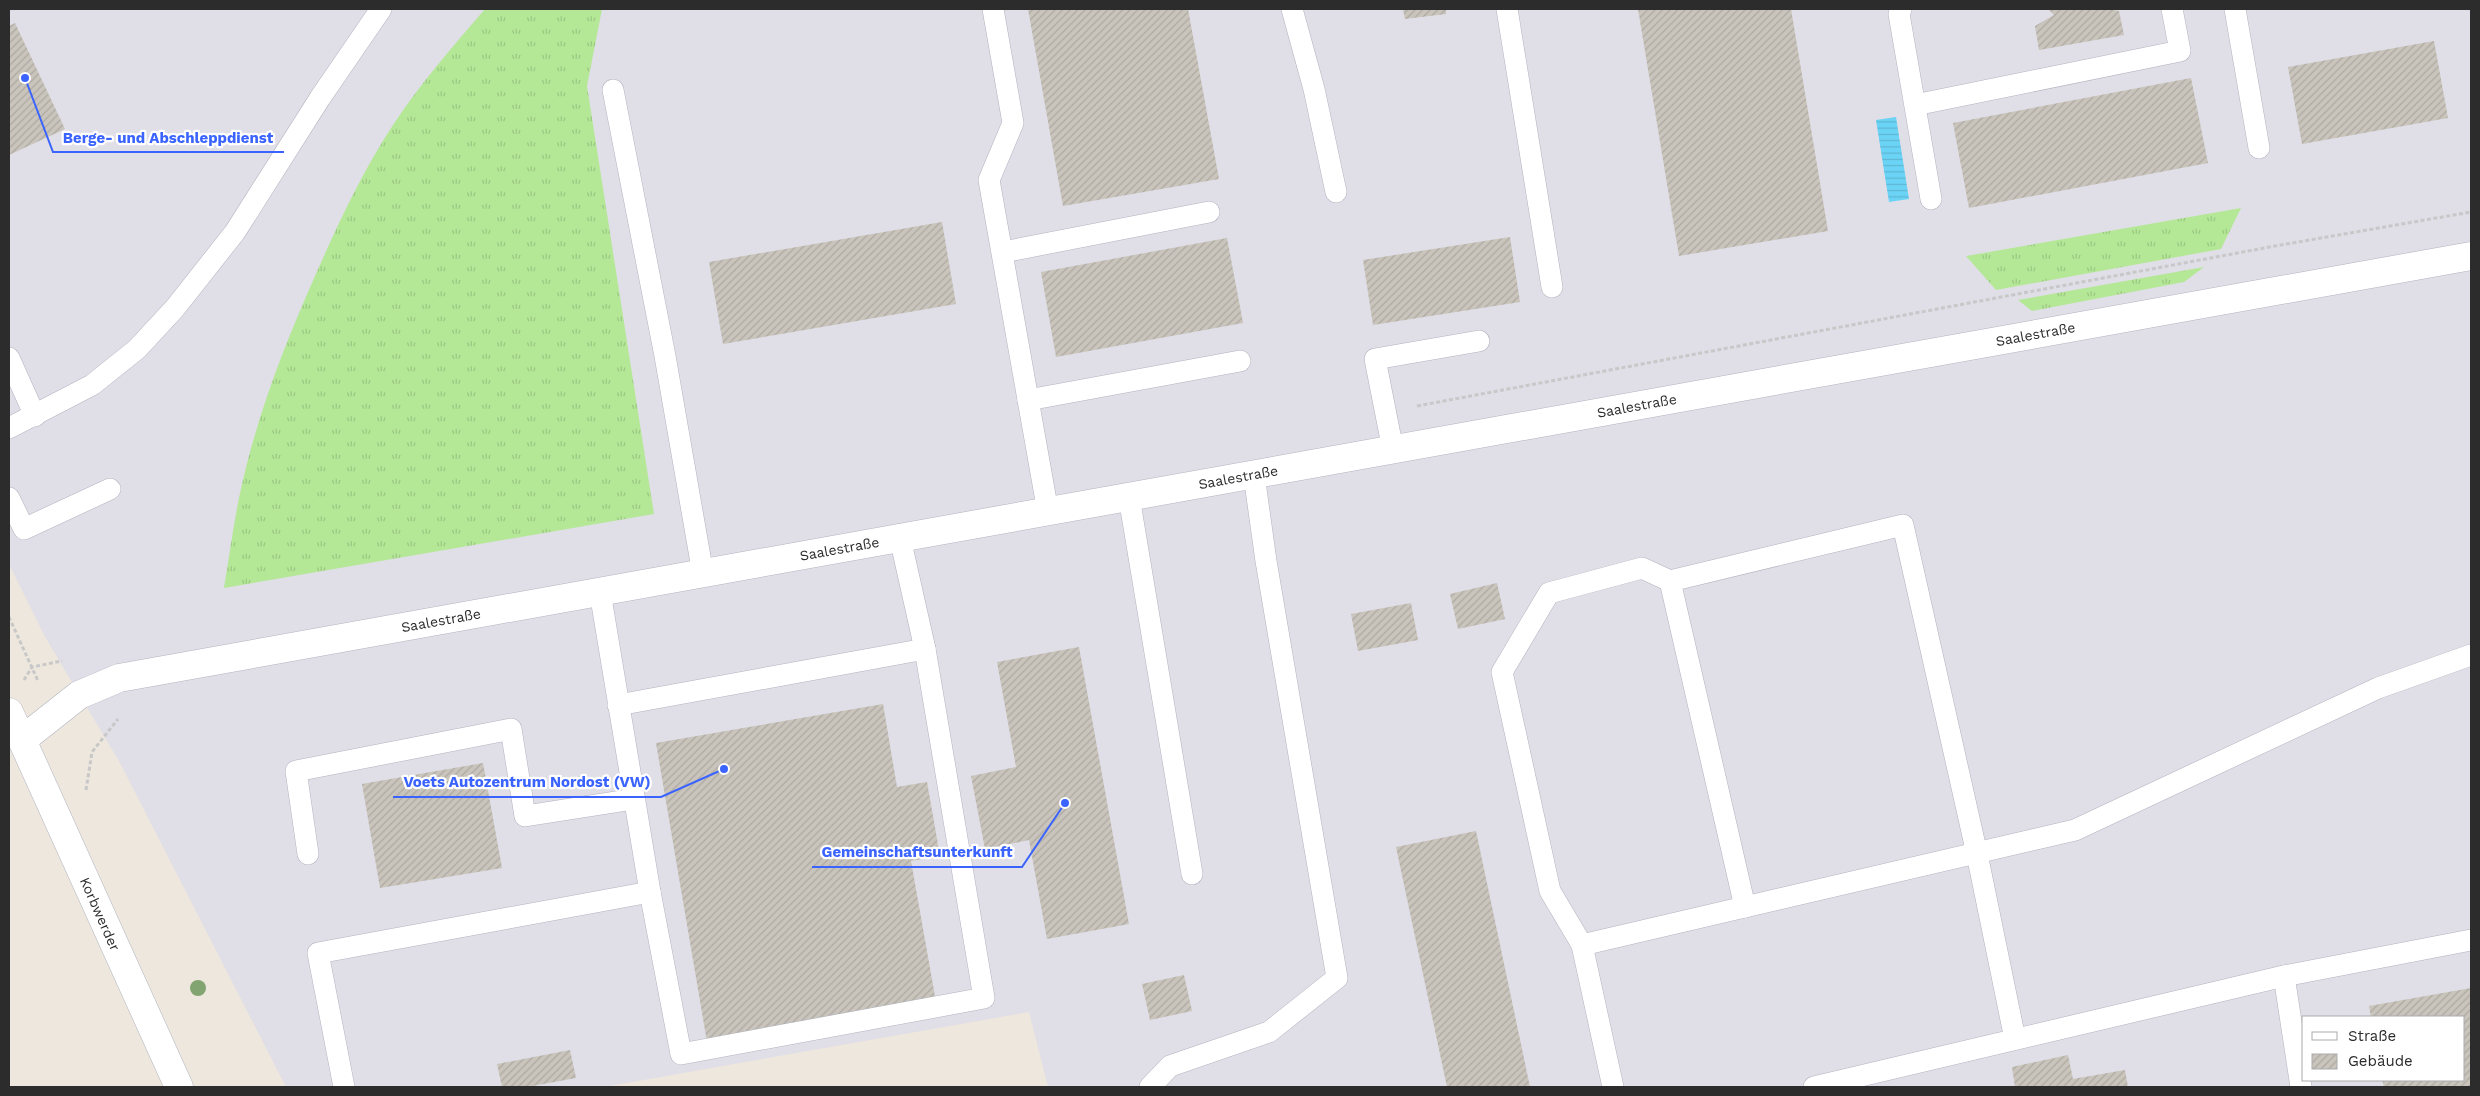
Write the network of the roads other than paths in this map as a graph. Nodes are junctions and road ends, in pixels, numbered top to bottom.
1 (381, 9) edge
2 (993, 9) edge
3 (1292, 9) edge
4 (1507, 9) edge
5 (1901, 9) edge
6 (2172, 9) edge
7 (2235, 9) edge
8 (613, 90) dead end
9 (1915, 105) junction
10 (2259, 148) dead end
11 (1336, 192) dead end
12 (1930, 199) dead end
13 (1209, 212) dead end
14 (1003, 252) junction
15 (2471, 256) edge
16 (1552, 288) dead end
17 (1479, 341) dead end
18 (9, 358) edge
19 (1240, 361) dead end
20 (1028, 400) junction
21 (35, 416) junction
22 (9, 428) edge
23 (1393, 450) junction
24 (1254, 475) junction
25 (110, 489) dead end
26 (1128, 497) junction
27 (9, 498) edge
28 (1048, 512) junction
29 (900, 538) junction
30 (703, 574) junction
31 (1670, 581) junction
32 (600, 592) junction
33 (925, 649) junction
34 (2471, 655) edge
35 (618, 705) junction
36 (9, 712) edge
37 (22, 740) junction
38 (634, 799) junction
39 (308, 854) dead end
40 (1977, 854) junction
41 (1192, 874) dead end
42 (650, 892) junction
43 (1745, 907) junction
44 (2471, 940) edge
45 (1582, 945) junction
46 (2284, 976) junction
47 (2015, 1039) junction
48 (179, 1087) edge
49 (344, 1087) edge
50 (1150, 1087) edge
51 (1613, 1087) edge
52 (1814, 1087) edge
53 (2301, 1087) edge

1 - 21 lane
2 - 14 lane
3 - 11 lane
4 - 16 lane
5 - 9 lane
6 - 9 lane
7 - 10 lane
8 - 30 lane
9 - 12 lane
13 - 14 lane
14 - 20 lane
15 - 23 main road, Saalestraße
17 - 23 lane
18 - 21 lane
19 - 20 lane
20 - 28 lane
21 - 22 lane
23 - 24 main road, Saalestraße
24 - 26 main road, Saalestraße
24 - 50 lane
25 - 27 lane
26 - 28 main road, Saalestraße
26 - 41 lane
28 - 29 main road, Saalestraße
29 - 30 main road, Saalestraße
29 - 33 lane
30 - 32 main road, Saalestraße
31 - 40 lane
31 - 43 lane
31 - 45 lane
32 - 35 lane
32 - 37 main road, Saalestraße
33 - 35 lane
33 - 42 lane
34 - 40 lane
35 - 38 lane
36 - 37 main road, Korbwerder
37 - 48 main road, Korbwerder
38 - 39 lane
38 - 42 lane
40 - 43 lane
40 - 47 lane
42 - 49 lane
43 - 45 lane
44 - 46 lane
45 - 51 lane
46 - 47 lane
46 - 53 lane
47 - 52 lane

